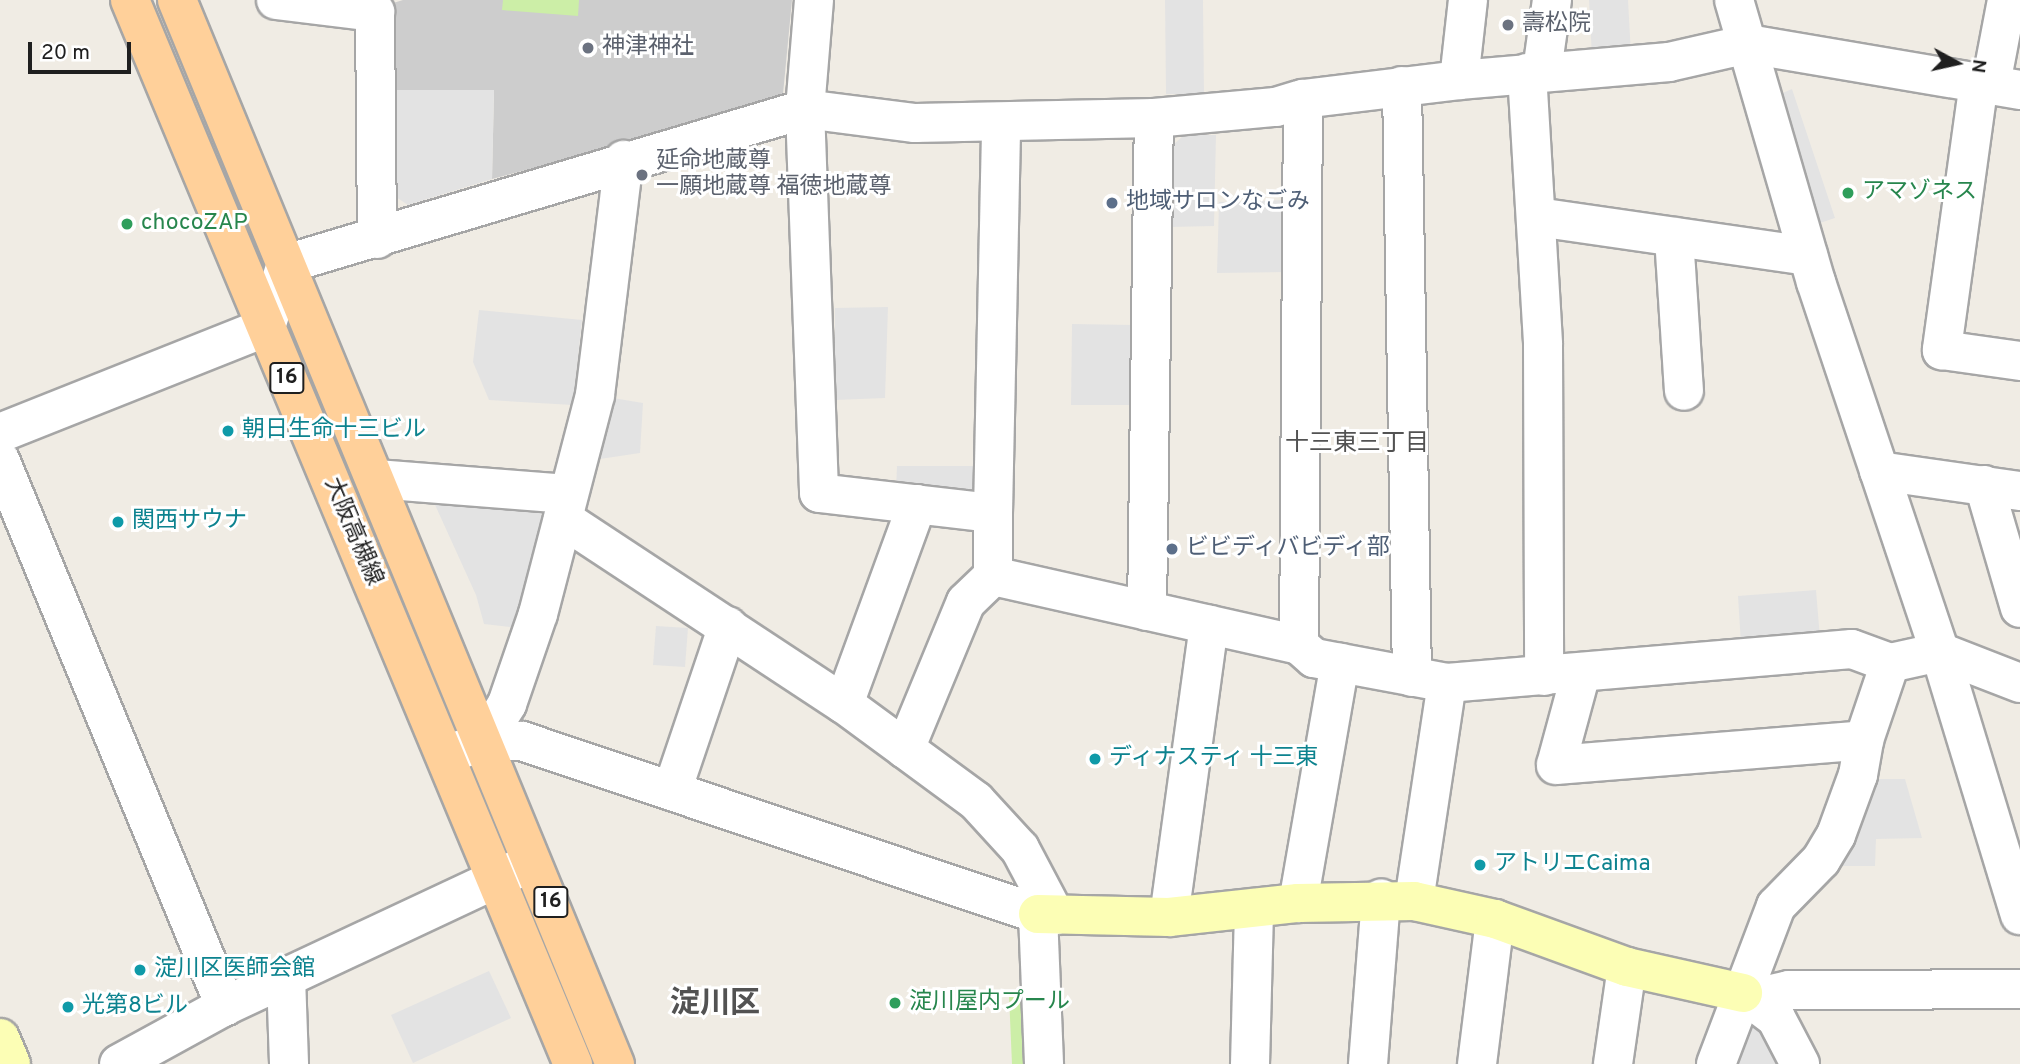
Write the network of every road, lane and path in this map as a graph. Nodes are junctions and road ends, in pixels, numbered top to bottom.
1 (130, 0) edge
2 (276, 0) edge
3 (814, 0) edge
4 (1468, 0) edge
5 (1552, 0) edge
6 (1734, 0) edge
7 (2007, 0) edge
8 (182, 2) edge
9 (1748, 44) junction
10 (1534, 72) junction
11 (1459, 80) junction
12 (1997, 85) edge
13 (1402, 86) junction
14 (1303, 99) junction
15 (805, 109) junction
16 (1154, 118) junction
17 (1001, 123) junction
18 (624, 160) junction
19 (1537, 217) junction
20 (1674, 237) junction
21 (377, 239) junction
22 (1808, 256) junction
23 (286, 264) junction
24 (266, 327) junction
25 (2020, 361) edge
26 (1684, 391) dead end
27 (0, 433) edge
28 (0, 460) edge
29 (1878, 471) junction
30 (376, 479) junction
31 (2002, 488) edge
32 (917, 504) junction
33 (565, 507) junction
34 (993, 513) junction
35 (993, 576) junction
36 (2020, 608) edge
37 (1147, 611) junction
38 (1209, 625) junction
39 (728, 626) junction
40 (1299, 645) junction
41 (1940, 652) junction
42 (1340, 663) junction
43 (1890, 663) junction
44 (1581, 673) junction
45 (1544, 676) junction
46 (1429, 680) junction
47 (2020, 683) edge
48 (844, 704) junction
49 (1864, 740) junction
50 (484, 741) junction
51 (905, 750) junction
52 (446, 755) junction
53 (672, 791) junction
54 (534, 862) junction
55 (497, 877) junction
56 (1397, 900) junction
57 (1298, 903) junction
58 (1254, 908) junction
59 (1047, 915) junction
60 (2020, 915) edge
61 (1169, 917) junction
62 (1495, 919) junction
63 (1627, 967) junction
64 (286, 977) junction
65 (2020, 989) edge
66 (1748, 995) junction
67 (225, 1006) junction
68 (0, 1038) edge
69 (11, 1064) edge
70 (119, 1064) edge
71 (289, 1064) edge
72 (573, 1064) edge
73 (615, 1064) edge
74 (1044, 1064) edge
75 (1250, 1064) edge
76 (1368, 1064) edge
77 (1477, 1064) edge
78 (1613, 1064) edge
79 (1716, 1064) edge
80 (1800, 1064) edge

1 - 24 main road, 大阪高槻線 / 16
2 - 21 street
3 - 15 street
4 - 11 street
5 - 10 street
6 - 9 street
7 - 12 street
8 - 23 main road, 大阪高槻線 / 16
9 - 10 street
9 - 12 street
9 - 22 street
10 - 11 street
10 - 19 street
11 - 13 street
12 - 25 street
13 - 14 street
13 - 46 street
14 - 16 street
14 - 40 street
15 - 17 street
15 - 18 street
15 - 32 street
16 - 17 street
16 - 37 street
17 - 34 street
18 - 21 street
18 - 33 street
19 - 20 street
19 - 45 street
20 - 22 street
20 - 26 street
21 - 23 street
22 - 29 street
23 - 24 street
23 - 30 main road, 大阪高槻線 / 16
24 - 27 street
24 - 52 main road, 大阪高槻線 / 16
28 - 67 street
29 - 31 street
29 - 41 street
30 - 33 street
30 - 50 main road, 大阪高槻線 / 16
31 - 36 street
32 - 34 street
32 - 48 street
33 - 39 street
33 - 50 street
34 - 35 street
35 - 37 street
35 - 51 street
37 - 38 street
38 - 40 street
38 - 61 street
39 - 48 street
39 - 53 street
40 - 42 street
41 - 43 street
41 - 47 street
41 - 60 street
42 - 46 street
42 - 57 street
43 - 44 street
43 - 49 street
44 - 45 street
44 - 49 street
45 - 46 street
46 - 56 street
48 - 51 street
49 - 66 street
50 - 52 street
50 - 53 street
50 - 54 main road, 大阪高槻線 / 16
51 - 59 street
52 - 55 main road, 大阪高槻線 / 16
53 - 59 street
54 - 55 street
54 - 73 main road, 大阪高槻線 / 16
55 - 64 street
55 - 72 main road, 大阪高槻線 / 16
56 - 57 street
56 - 62 street
56 - 76 street
57 - 58 street
58 - 61 street
58 - 75 street
59 - 61 street
59 - 74 street
62 - 63 street
62 - 77 street
63 - 66 street
63 - 78 street
64 - 67 street
64 - 71 street
65 - 66 street
66 - 79 street
66 - 80 street
67 - 70 street
68 - 69 street

